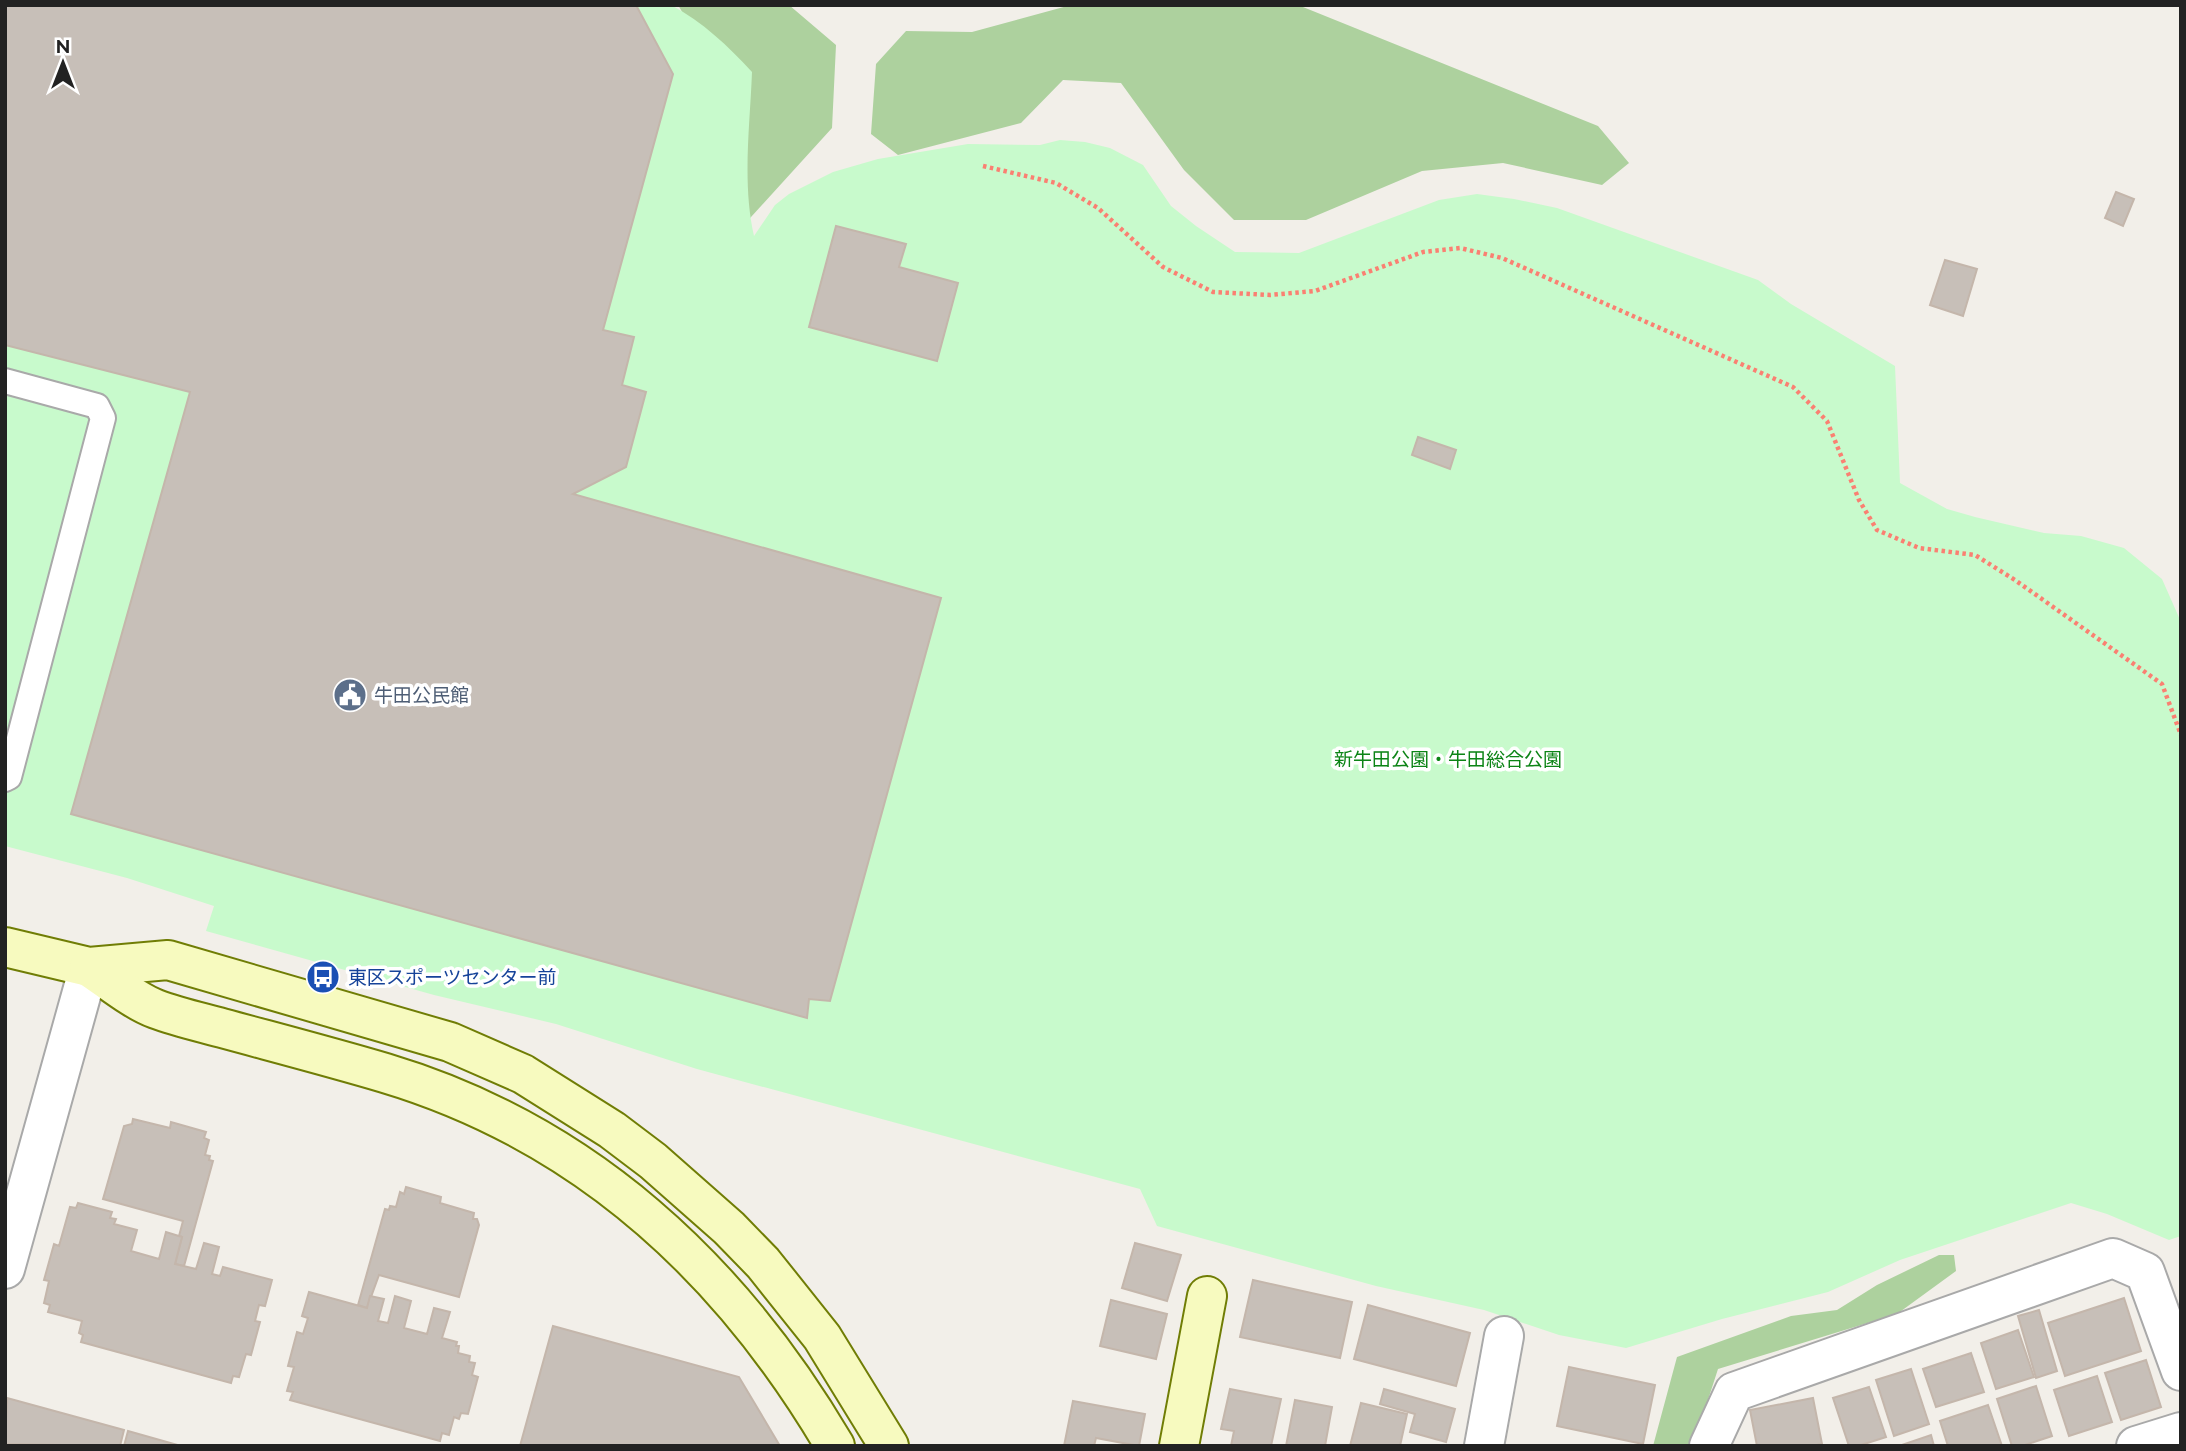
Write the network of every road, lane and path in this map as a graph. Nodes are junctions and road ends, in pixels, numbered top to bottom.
1 (983, 166) dead end
2 (5, 381) edge
3 (2181, 735) edge
4 (5, 779) edge
5 (5, 947) edge
6 (89, 967) junction
7 (5, 1269) edge
8 (1206, 1296) dead end
9 (1504, 1336) dead end
10 (2181, 1371) edge
11 (2181, 1432) edge
12 (835, 1446) edge
13 (889, 1446) edge
14 (1180, 1446) edge
15 (1484, 1446) edge
16 (1709, 1446) edge
17 (2136, 1446) edge

1 - 3 path
2 - 4 lane
5 - 6 street
6 - 7 street
6 - 12 street
6 - 13 street
8 - 14 street
9 - 15 street
10 - 16 street
11 - 17 street

